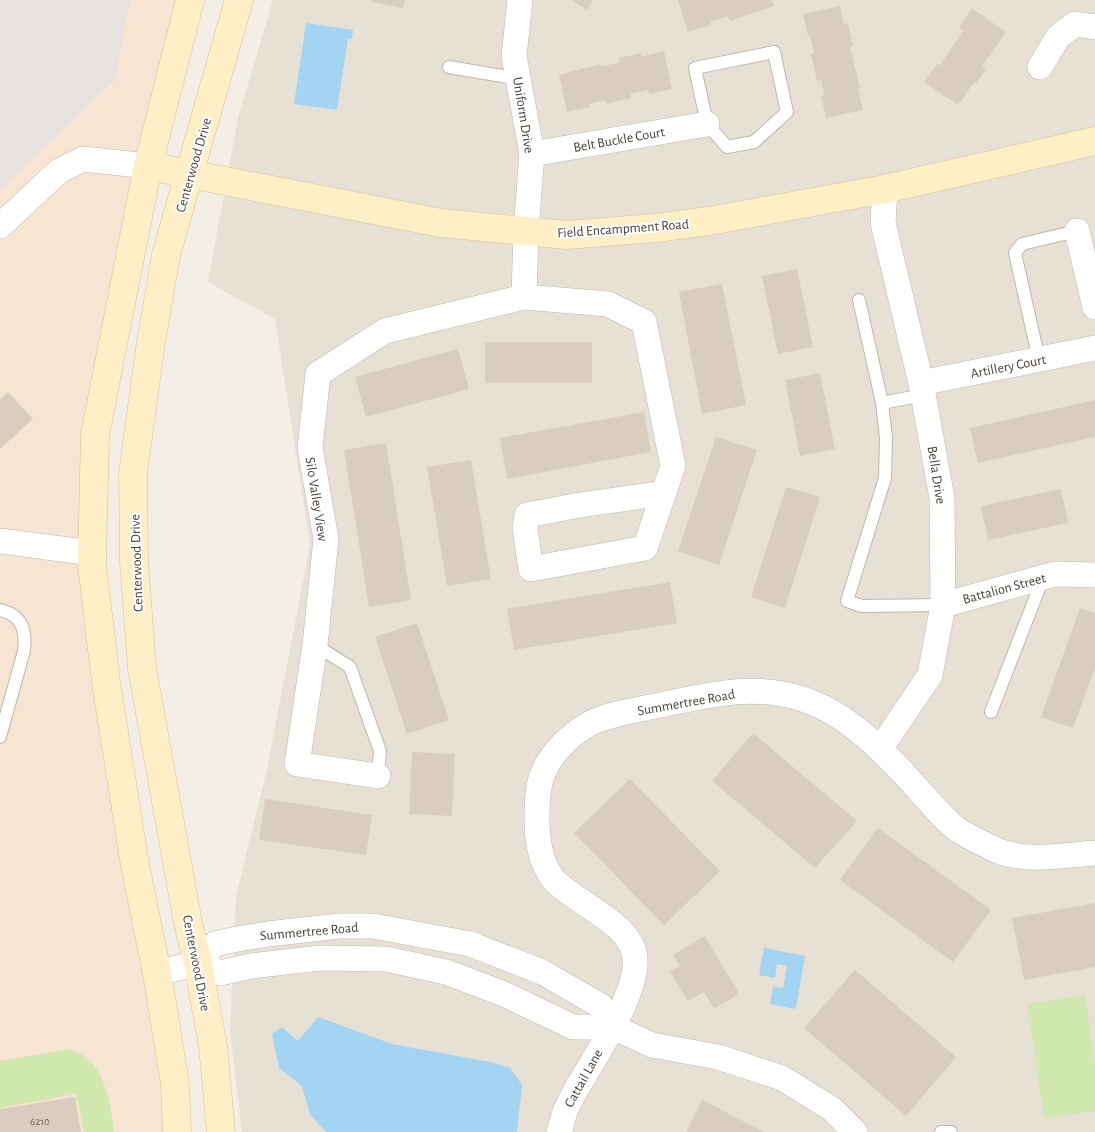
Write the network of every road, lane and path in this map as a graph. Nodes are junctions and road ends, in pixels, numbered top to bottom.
1 (190, 0) edge
2 (239, 0) edge
3 (520, 0) edge
4 (1095, 27) edge
5 (449, 67) dead end
6 (1040, 67) dead end
7 (518, 79) junction
8 (707, 124) junction
9 (1095, 141) edge
10 (532, 154) junction
11 (148, 166) junction
12 (190, 175) junction
13 (885, 189) junction
14 (0, 226) edge
15 (526, 231) junction
16 (1077, 231) joint
17 (524, 297) junction
18 (858, 300) dead end
19 (1095, 306) edge
20 (1095, 348) edge
21 (1039, 360) junction
22 (922, 389) junction
23 (882, 403) junction
24 (664, 493) junction
25 (0, 542) edge
26 (92, 553) junction
27 (1095, 576) edge
28 (1042, 578) junction
29 (943, 605) junction
30 (0, 610) edge
31 (315, 645) junction
32 (991, 712) dead end
33 (0, 737) edge
34 (880, 749) junction
35 (378, 776) joint
36 (1095, 853) edge
37 (198, 963) junction
38 (157, 973) junction
39 (612, 1027) junction
40 (178, 1132) edge
41 (221, 1132) edge
42 (559, 1132) edge
43 (855, 1132) edge
44 (941, 1132) edge
45 (951, 1132) edge

1 - 11 street
2 - 12 street, Centerwood Drive
3 - 7 street, Uniform Drive
4 - 6 street
5 - 7 lane
7 - 10 street, Uniform Drive
8 - 8 lane
8 - 10 street, Belt Buckle Court
9 - 13 street, Field Encampment Road
10 - 15 street, Uniform Drive
11 - 12 street, Field Encampment Road
11 - 14 street
11 - 26 street
12 - 15 street, Field Encampment Road
12 - 37 street, Centerwood Drive
13 - 15 street, Field Encampment Road
13 - 22 street, Bella Drive
15 - 17 street
16 - 19 street
16 - 21 lane
17 - 24 street, Silo Valley View
17 - 31 street, Silo Valley View
18 - 23 lane
20 - 21 street, Artillery Court
21 - 22 street, Artillery Court
22 - 23 lane
22 - 29 street, Bella Drive
23 - 29 lane
24 - 24 street, Silo Valley View
25 - 26 street
26 - 38 street
27 - 28 street, Battalion Street
28 - 29 street, Battalion Street
28 - 32 lane
29 - 34 street, Bella Drive
30 - 33 lane
31 - 35 lane
31 - 35 street, Silo Valley View
34 - 36 street, Summertree Road
34 - 39 street, Summertree Road
37 - 38 street
37 - 39 street, Summertree Road
37 - 39 street, Summertree Road
37 - 41 street, Centerwood Drive
38 - 40 street
39 - 42 street, Cattail Lane
39 - 43 street, Summertree Road
44 - 45 lane

